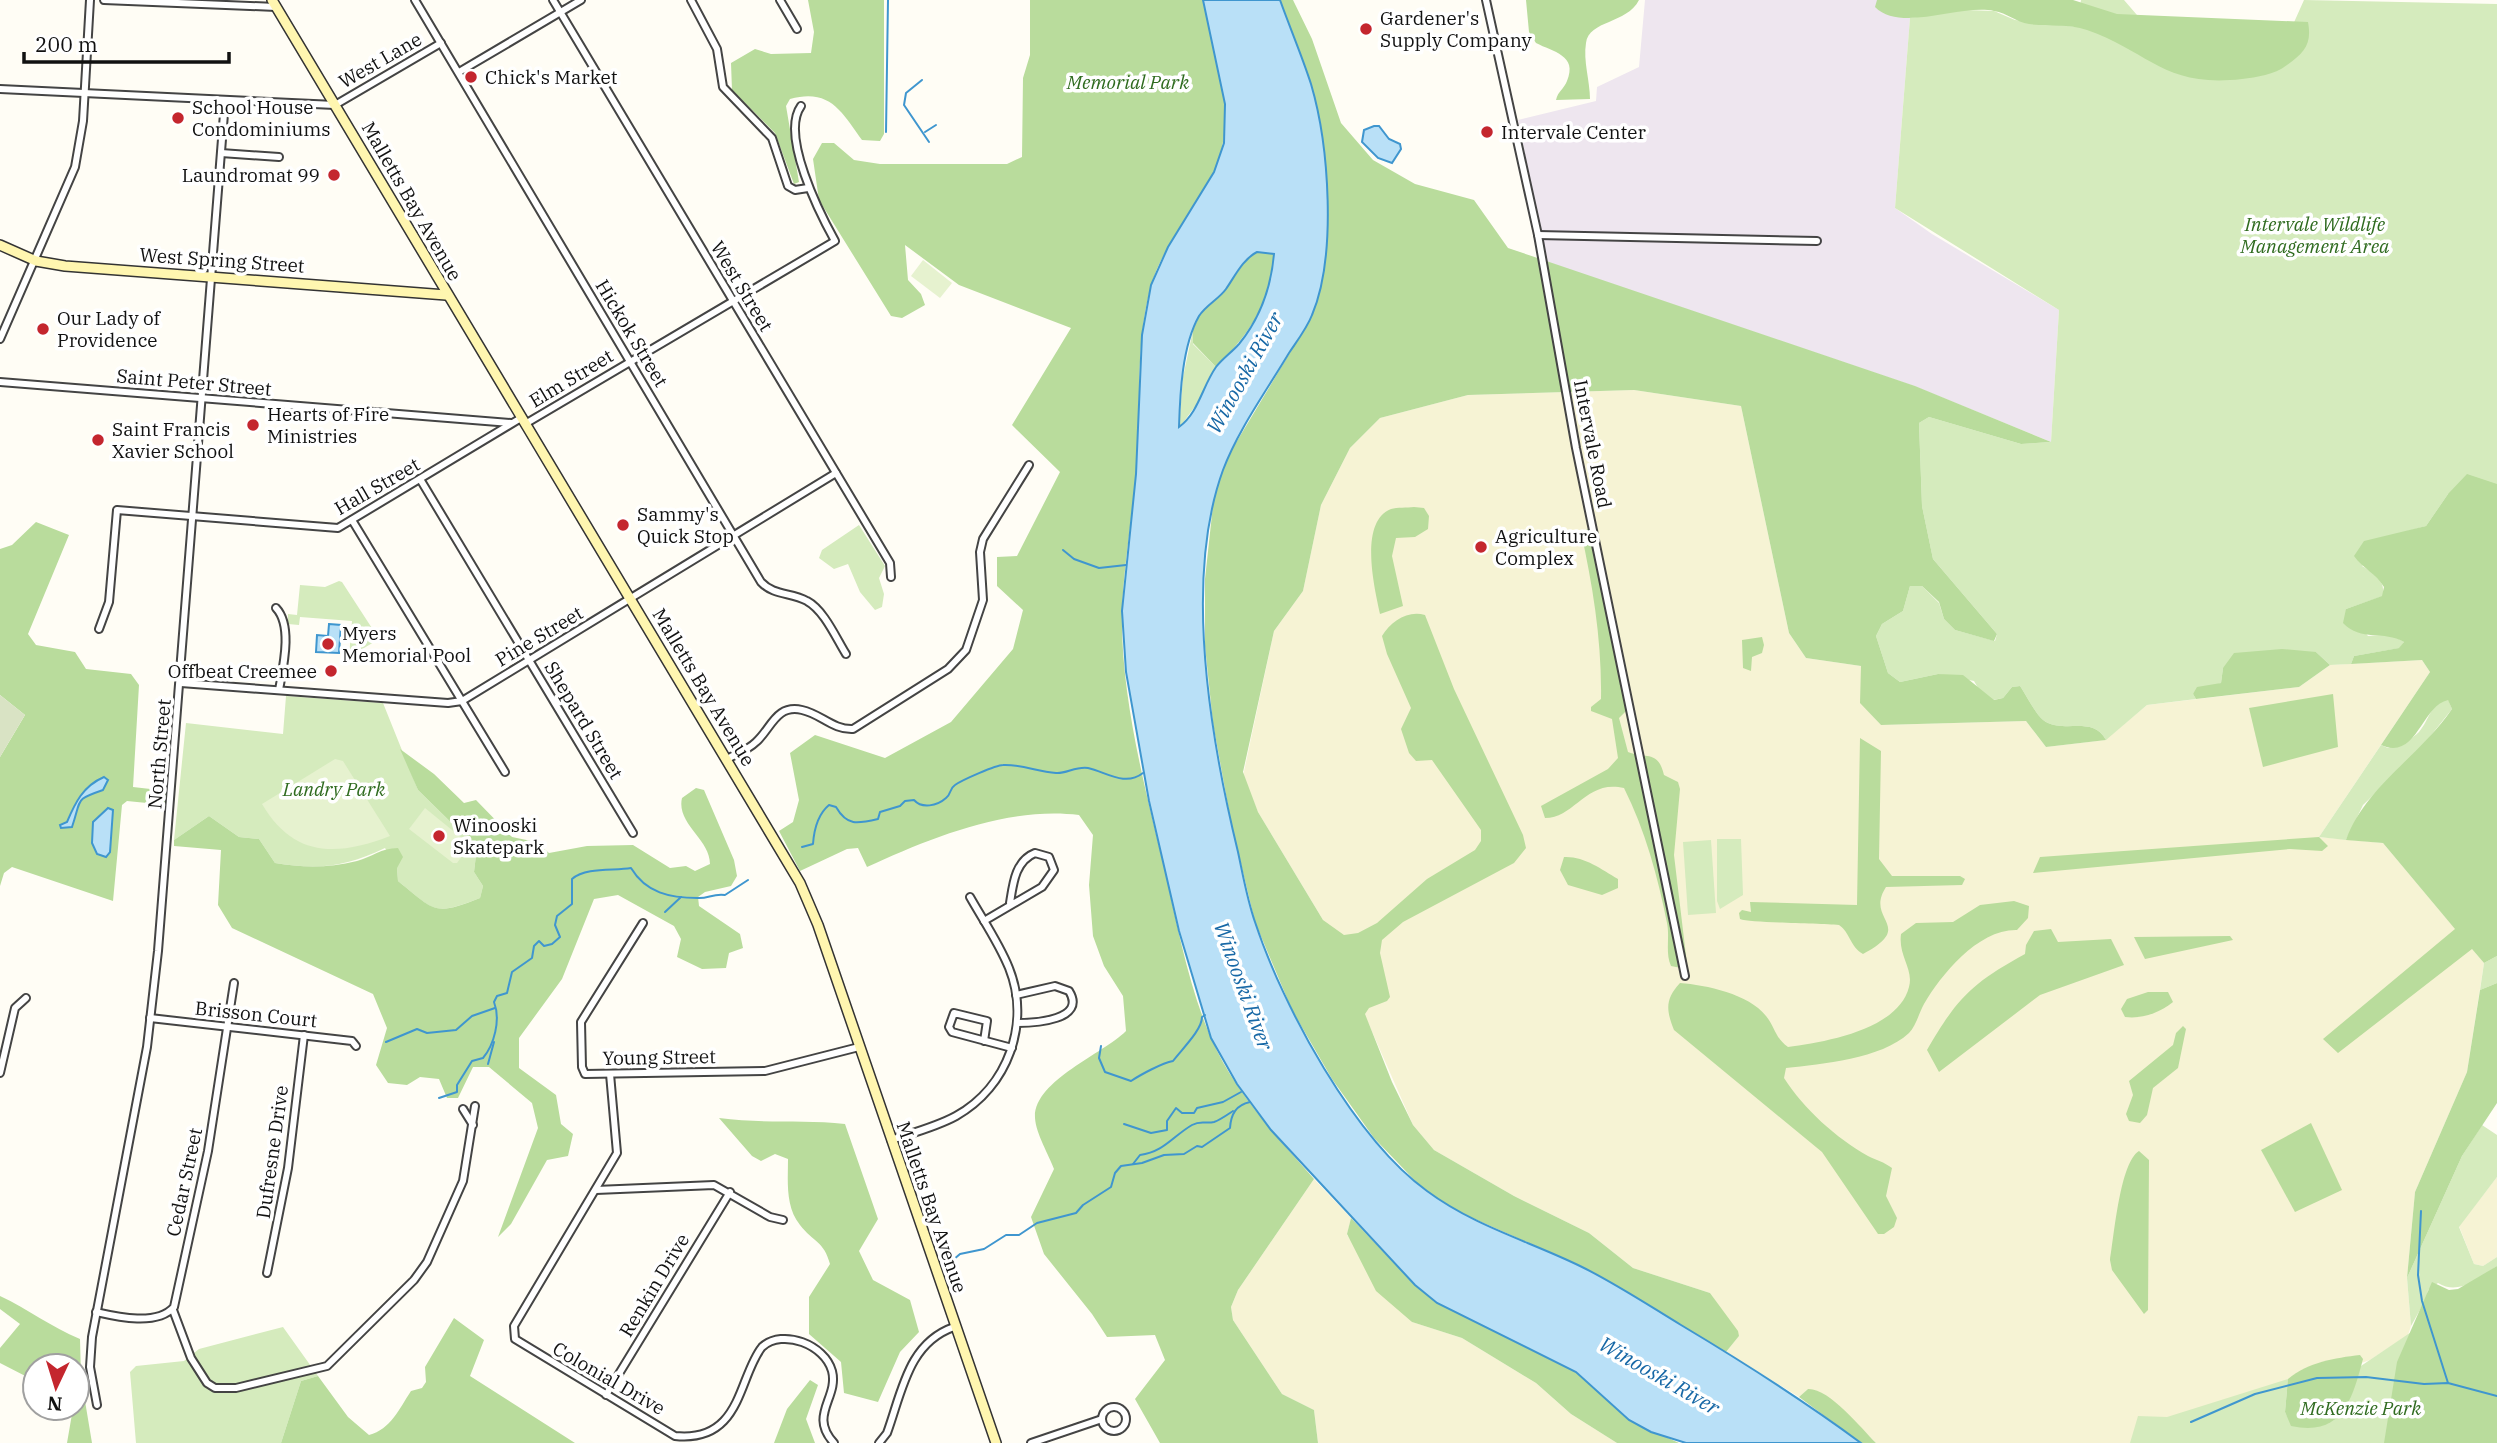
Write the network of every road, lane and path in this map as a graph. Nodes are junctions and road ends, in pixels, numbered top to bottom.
1 (90, 0) edge
2 (104, 0) edge
3 (415, 0) edge
4 (553, 0) edge
5 (581, 0) edge
6 (691, 0) edge
7 (780, 0) edge
8 (1486, 0) edge
9 (274, 4) edge
10 (560, 12) junction
11 (797, 29) dead end
12 (441, 43) junction
13 (458, 72) junction
14 (0, 89) edge
15 (84, 93) junction
16 (225, 101) junction
17 (335, 105) junction
18 (801, 106) dead end
19 (221, 153) junction
20 (279, 157) dead end
21 (808, 188) junction
22 (1538, 235) junction
23 (1817, 241) dead end
24 (0, 245) edge
25 (36, 261) junction
26 (211, 277) junction
27 (446, 295) junction
28 (733, 301) junction
29 (0, 339) edge
30 (631, 361) junction
31 (0, 382) edge
32 (202, 398) junction
33 (519, 421) junction
34 (1030, 465) dead end
35 (836, 473) junction
36 (421, 479) junction
37 (193, 516) junction
38 (352, 520) junction
39 (734, 535) junction
40 (891, 577) dead end
41 (630, 598) junction
42 (276, 608) dead end
43 (99, 629) dead end
44 (846, 654) dead end
45 (529, 659) junction
46 (181, 682) junction
47 (279, 690) junction
48 (461, 701) junction
49 (727, 759) junction
50 (505, 772) dead end
51 (633, 833) dead end
52 (970, 897) dead end
53 (1010, 903) junction
54 (984, 921) junction
55 (643, 923) dead end
56 (1685, 976) dead end
57 (234, 982) dead end
58 (1016, 995) junction
59 (26, 998) dead end
60 (150, 1018) junction
61 (1017, 1023) junction
62 (228, 1027) junction
63 (303, 1035) junction
64 (984, 1041) junction
65 (356, 1046) dead end
66 (859, 1046) junction
67 (1012, 1048) junction
68 (0, 1073) edge
69 (610, 1073) junction
70 (475, 1106) dead end
71 (463, 1109) dead end
72 (473, 1125) junction
73 (891, 1140) junction
74 (596, 1190) junction
75 (730, 1192) junction
76 (783, 1220) dead end
77 (267, 1273) dead end
78 (173, 1310) junction
79 (96, 1312) junction
80 (954, 1327) junction
81 (606, 1395) junction
82 (97, 1405) dead end
83 (1102, 1419) junction
84 (729, 1428) dead end
85 (718, 1437) dead end
86 (834, 1443) edge
87 (879, 1443) edge
88 (996, 1443) edge
89 (1031, 1443) edge

1 - 15 street
2 - 9 street
3 - 12 street, Hickok Street
4 - 10 street, West Street
5 - 10 street
6 - 21 street
7 - 11 street
8 - 22 street, Intervale Road
9 - 17 street, Malletts Bay Avenue
10 - 13 street
10 - 28 street, West Street
12 - 13 street, Hickok Street
12 - 17 street, West Lane
13 - 30 street, Hickok Street
14 - 15 street
15 - 16 street
15 - 25 street
16 - 17 street
16 - 19 street, North Street
17 - 27 street, Malletts Bay Avenue
18 - 21 street, Elm Street
19 - 20 street
19 - 26 street, North Street
21 - 28 street, Elm Street
22 - 23 street
22 - 56 street, Intervale Road
24 - 25 street, West Spring Street
25 - 26 street, West Spring Street
25 - 29 street
26 - 27 street, West Spring Street
26 - 32 street, North Street
27 - 33 street, Malletts Bay Avenue
28 - 30 street, Elm Street
28 - 35 street, West Street
30 - 33 street, Elm Street
30 - 39 street, Hickok Street
31 - 32 street, Saint Peter Street
32 - 33 street, Saint Peter Street
32 - 37 street, North Street
33 - 36 street, Hall Street
33 - 41 street, Malletts Bay Avenue
34 - 49 street
35 - 39 street, Pine Street
35 - 40 street, West Street
36 - 38 street, Hall Street
36 - 45 street, Shepard Street
37 - 38 street, Hall Street
37 - 43 street, Hall Street
37 - 46 street, North Street
38 - 48 street
39 - 41 street, Pine Street
39 - 44 street, Hickok Street
41 - 45 street, Pine Street
41 - 49 street, Malletts Bay Avenue
42 - 47 street
45 - 48 street, Pine Street
45 - 51 street, Shepard Street
46 - 47 street
46 - 60 street, North Street
47 - 48 street
48 - 50 street
49 - 66 street, Malletts Bay Avenue
52 - 54 street
53 - 53 street
53 - 54 street
54 - 58 street
55 - 69 street, Young Street
57 - 62 street, Cedar Street
58 - 61 street
58 - 61 street
59 - 68 street
60 - 62 street, Brisson Court
60 - 79 street, North Street
61 - 67 street
62 - 63 street, Brisson Court
62 - 78 street, Cedar Street
63 - 65 street, Brisson Court
63 - 77 street, Dufresne Drive
64 - 64 street
64 - 67 street
66 - 69 street, Young Street
66 - 73 street, Malletts Bay Avenue
67 - 73 street
69 - 74 street, Colonial Drive
70 - 72 street
71 - 72 street
72 - 78 street
73 - 80 street, Malletts Bay Avenue
74 - 75 street
74 - 81 street, Colonial Drive
75 - 76 street
75 - 81 street, Renkin Drive
78 - 79 street
79 - 82 street, North Street
80 - 87 street
80 - 88 street, Malletts Bay Avenue
81 - 85 street, Colonial Drive
83 - 83 street
83 - 89 street
84 - 86 street

